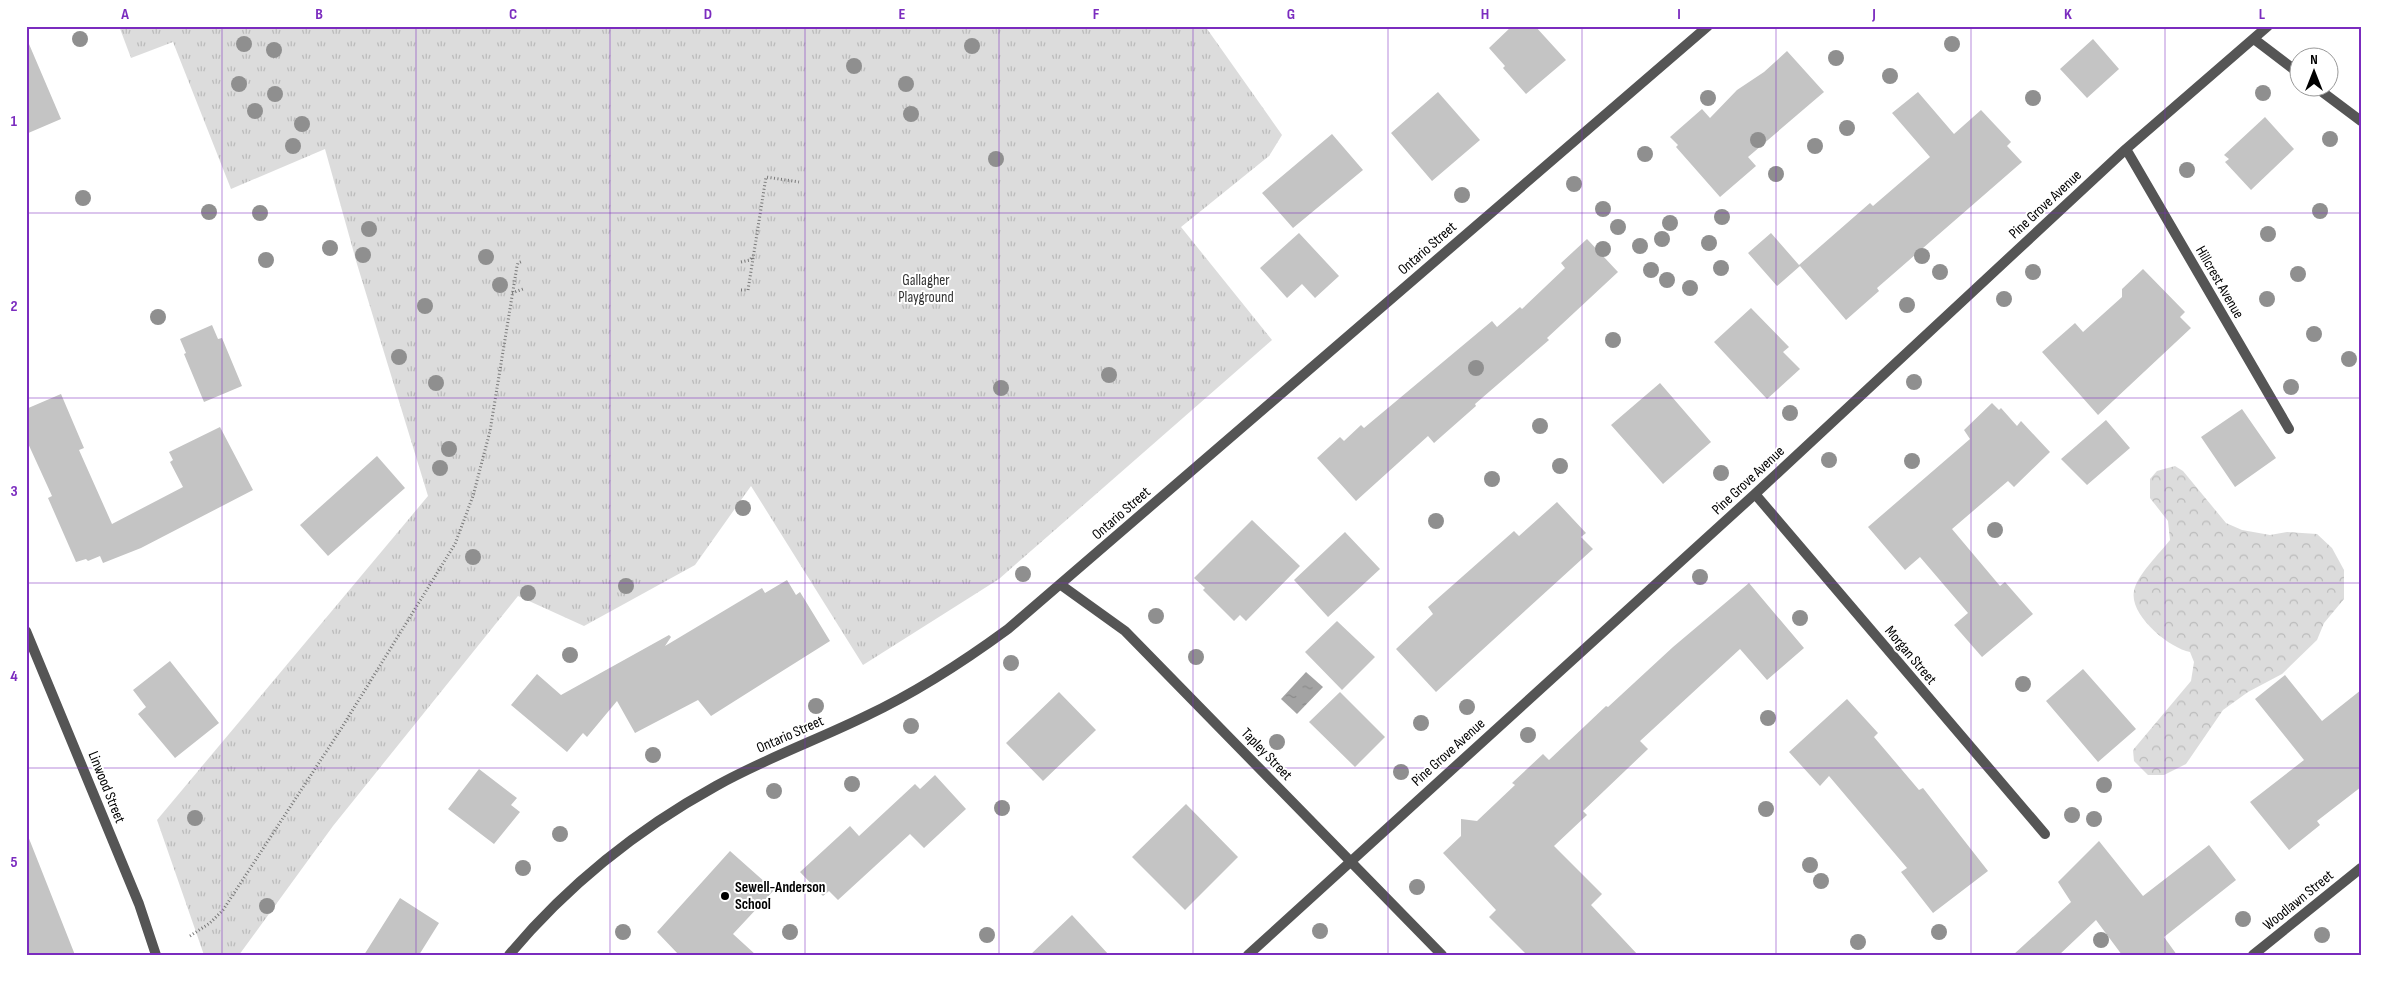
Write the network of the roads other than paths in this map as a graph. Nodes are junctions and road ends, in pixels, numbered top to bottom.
1 (1708, 26) edge
2 (2268, 26) edge
3 (2254, 39) junction
4 (2290, 66) edge
5 (2330, 98) edge
6 (2361, 121) edge
7 (2126, 149) junction
8 (2289, 429) dead end
9 (1755, 494) junction
10 (1061, 585) junction
11 (26, 632) edge
12 (2045, 834) dead end
13 (1350, 860) junction
14 (2361, 868) edge
15 (156, 955) edge
16 (509, 955) edge
17 (1248, 955) edge
18 (1442, 955) edge
19 (2253, 955) edge

1 - 10 street, Ontario Street
2 - 3 street, Pine Grove Avenue
3 - 4 street
3 - 7 street, Pine Grove Avenue
5 - 6 street
7 - 8 street, Hillcrest Avenue
7 - 9 street, Pine Grove Avenue
9 - 12 street, Morgan Street
9 - 13 street, Pine Grove Avenue
10 - 13 street, Tapley Street
10 - 16 street, Ontario Street
11 - 15 street, Linwood Street
13 - 17 street, Pine Grove Avenue
13 - 18 street, Tapley Street
14 - 19 street, Woodlawn Street

